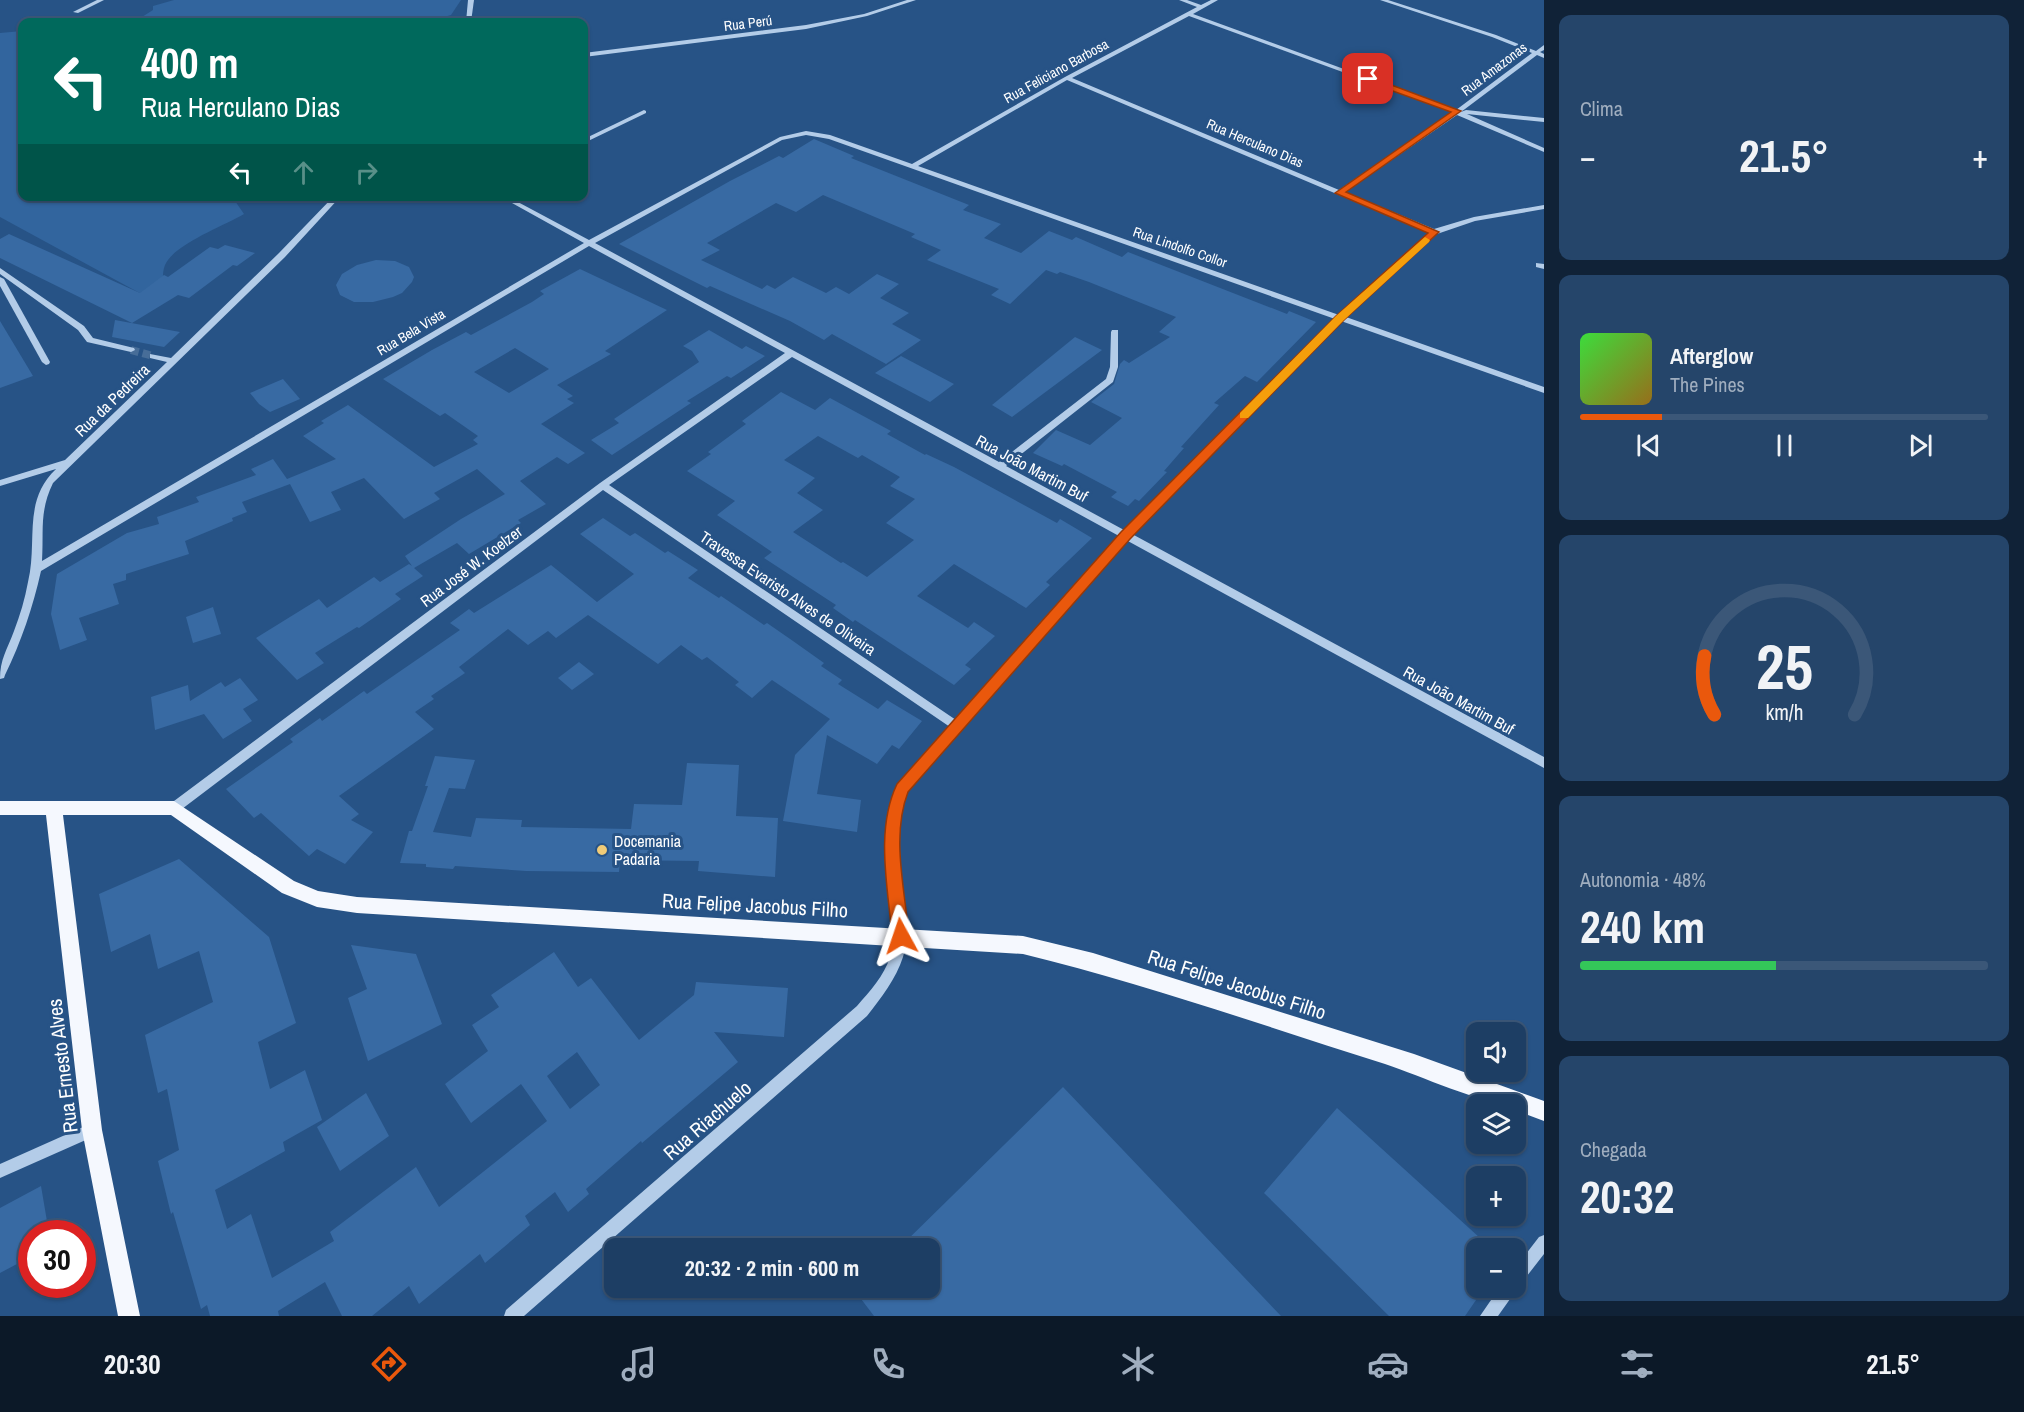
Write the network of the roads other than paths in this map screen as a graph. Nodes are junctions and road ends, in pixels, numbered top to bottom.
1 (101, 0) edge
2 (471, 0) edge
3 (913, 0) edge
4 (1182, 0) edge
5 (1215, 0) edge
6 (1383, 0) edge
7 (1202, 7) junction
8 (76, 12) dead end
9 (1189, 14) junction
10 (469, 18) edge
11 (1544, 47) edge
12 (1536, 52) junction
13 (588, 54) edge
14 (1544, 56) edge
15 (1067, 78) junction
16 (1457, 111) junction
17 (644, 112) dead end
18 (1544, 120) edge
19 (806, 133) joint
20 (588, 139) edge
21 (1544, 150) edge
22 (911, 167) junction
23 (1340, 193) junction
24 (333, 201) edge
25 (517, 201) edge
26 (1544, 207) edge
27 (1434, 232) junction
28 (590, 243) junction
29 (0, 270) edge
30 (0, 279) edge
31 (1340, 318) junction
32 (1115, 332) dead end
33 (131, 351) tunnel mouth
34 (790, 354) junction
35 (153, 356) tunnel mouth
36 (173, 361) junction
37 (46, 362) dead end
38 (1544, 390) edge
39 (69, 462) junction
40 (999, 467) junction
41 (0, 483) edge
42 (603, 485) junction
43 (1125, 535) junction
44 (36, 569) junction
45 (0, 675) edge
46 (957, 726) junction
47 (1544, 763) edge
48 (0, 808) edge
49 (54, 808) junction
50 (174, 808) junction
51 (901, 936) junction
52 (1544, 1111) edge
53 (92, 1131) junction
54 (0, 1172) edge
55 (1544, 1242) edge
56 (1526, 1266) edge
57 (1502, 1298) edge
58 (129, 1316) edge
59 (512, 1316) edge
60 (1488, 1316) edge

1 - 8 street
2 - 10 street
3 - 13 street, Rua Perú
4 - 7 street
5 - 7 street, Rua Feliciano Barbosa
6 - 12 street
7 - 9 street, Rua Feliciano Barbosa
9 - 15 street, Rua Feliciano Barbosa
9 - 16 street
11 - 12 street, Rua Amazonas
12 - 14 street
12 - 16 street, Rua Amazonas
15 - 22 street, Rua Feliciano Barbosa
15 - 23 street, Rua Herculano Dias
16 - 18 street
16 - 21 street
16 - 23 street, Rua Amazonas
17 - 20 street
19 - 22 street, Rua Lindolfo Collor
19 - 28 street, Rua Bela Vista
22 - 31 street, Rua Lindolfo Collor
23 - 27 street, Rua Herculano Dias
24 - 36 street, Rua da Pedreira
25 - 28 street, Rua João Martim Buf
26 - 27 street
27 - 31 street
28 - 34 street, Rua João Martim Buf
28 - 44 street, Rua Bela Vista
29 - 33 street
30 - 37 street
31 - 38 street, Rua Lindolfo Collor
31 - 43 street
32 - 40 street
34 - 40 street, Rua João Martim Buf
34 - 42 street, Rua José W. Koelzer
35 - 36 street
36 - 39 street, Rua da Pedreira
39 - 41 street
39 - 44 street, Rua da Pedreira
40 - 43 street, Rua João Martim Buf
42 - 46 street, Travessa Evaristo Alves de Oliveira
42 - 50 street, Rua José W. Koelzer
43 - 46 street
43 - 47 street, Rua João Martim Buf
44 - 45 street, Rua da Pedreira
46 - 51 street
48 - 49 main road
49 - 50 main road
49 - 53 main road, Rua Ernesto Alves
50 - 51 main road, Rua Felipe Jacobus Filho
51 - 52 main road, Rua Felipe Jacobus Filho
51 - 59 street, Rua Riachuelo
53 - 54 street
53 - 58 main road, Rua Ernesto Alves
55 - 56 street
57 - 60 street

